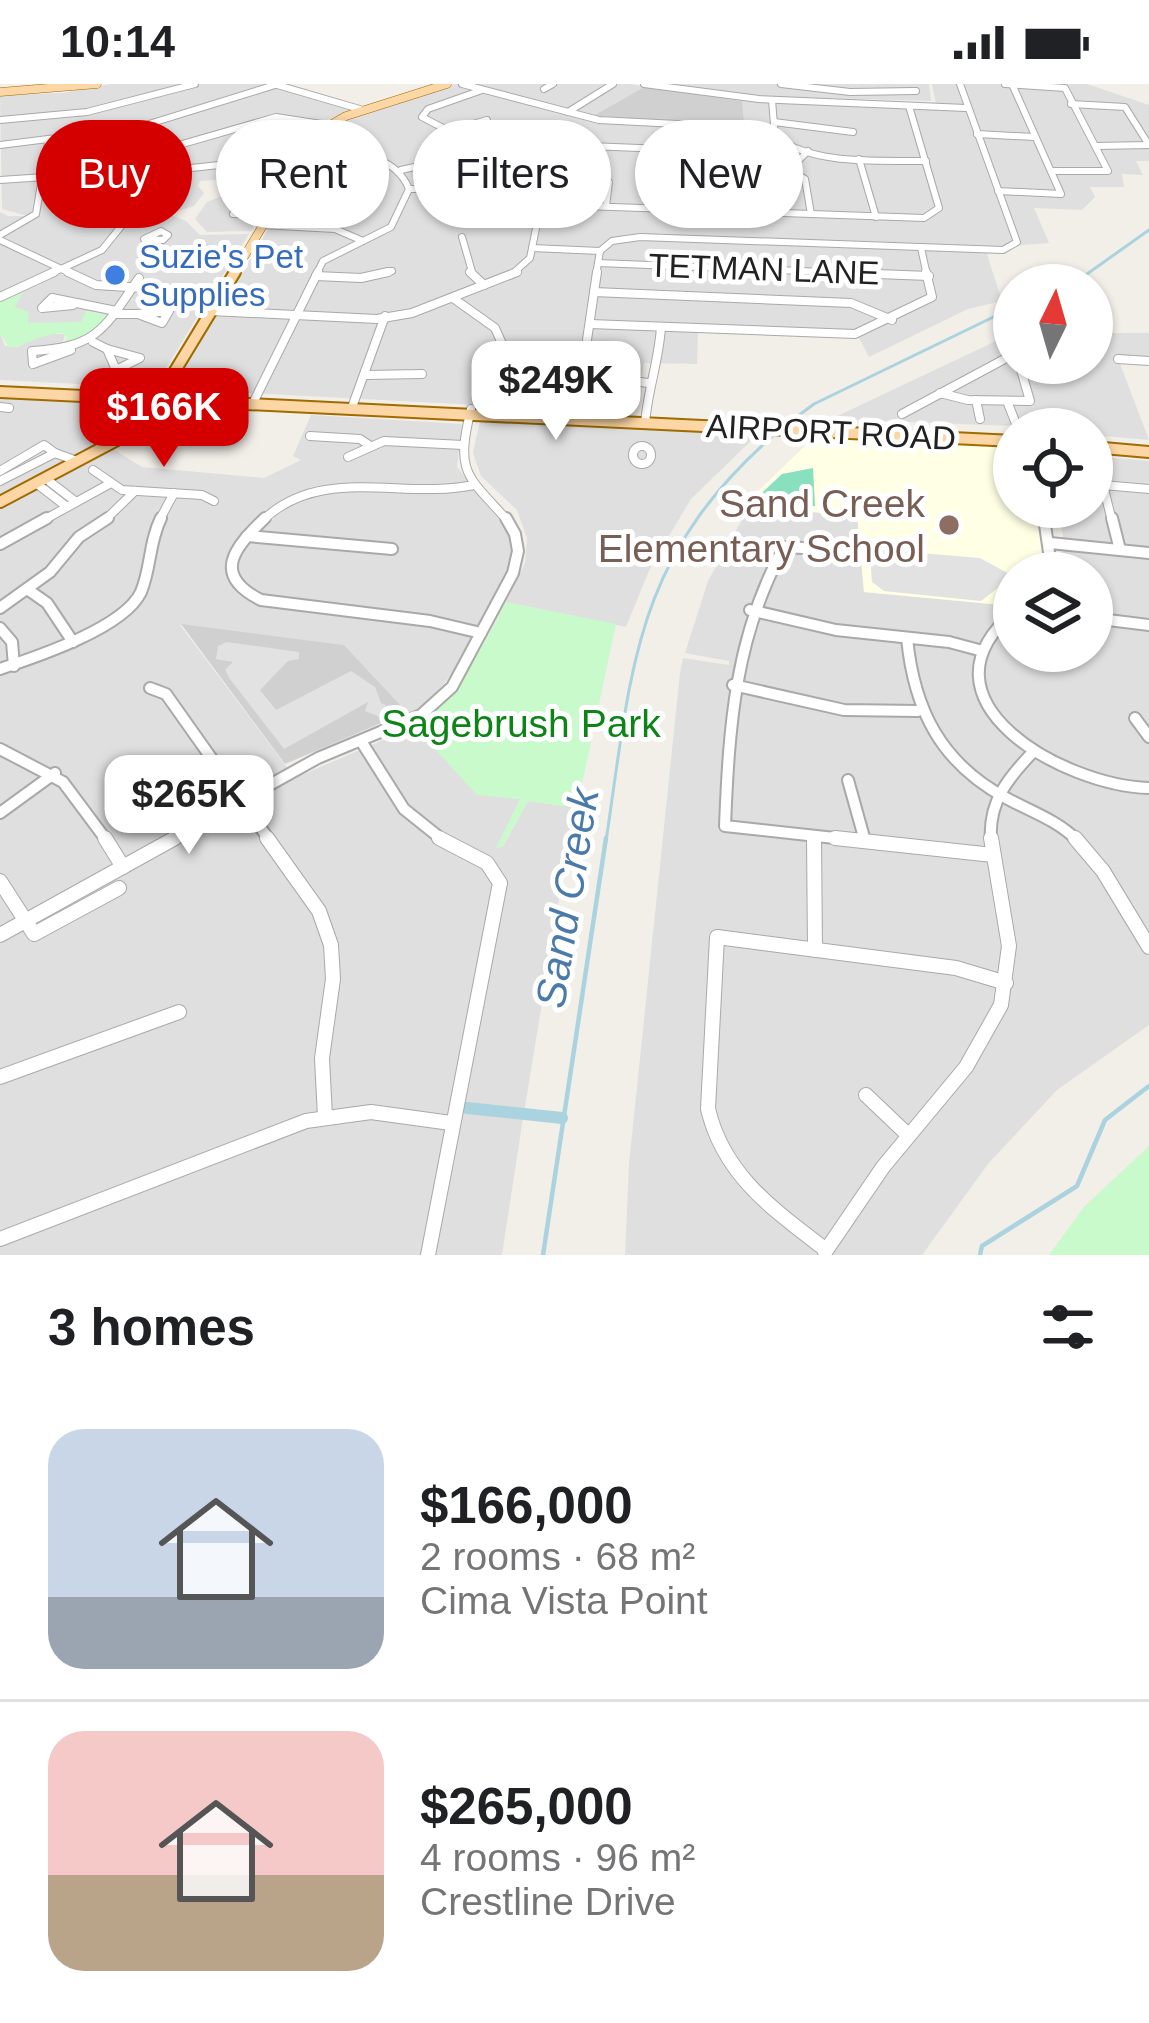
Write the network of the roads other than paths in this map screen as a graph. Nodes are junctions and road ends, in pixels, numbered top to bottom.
1 (97, 84) edge
2 (195, 84) edge
3 (275, 84) edge
4 (447, 84) edge
5 (462, 84) edge
6 (613, 84) edge
7 (644, 84) edge
8 (728, 84) edge
9 (960, 84) edge
10 (1008, 84) edge
11 (780, 85) edge
12 (877, 86) edge
13 (482, 90) junction
14 (854, 90) junction
15 (916, 91) dead end
16 (0, 92) edge
17 (727, 96) junction
18 (772, 100) junction
19 (855, 104) junction
20 (1072, 104) junction
21 (909, 106) junction
22 (966, 108) junction
23 (363, 110) junction
24 (568, 112) junction
25 (0, 119) edge
26 (166, 120) edge
27 (263, 120) edge
28 (302, 120) edge
29 (341, 120) edge
30 (429, 120) edge
31 (602, 120) edge
32 (774, 120) edge
33 (611, 121) edge
34 (803, 126) edge
35 (853, 132) dead end
36 (977, 134) junction
37 (1034, 136) junction
38 (36, 143) edge
39 (611, 145) edge
40 (0, 146) edge
41 (1096, 146) junction
42 (803, 149) edge
43 (808, 151) junction
44 (803, 154) edge
45 (860, 159) junction
46 (926, 161) junction
47 (389, 165) edge
48 (413, 167) edge
49 (400, 170) junction
50 (1052, 171) junction
51 (803, 177) edge
52 (36, 179) edge
53 (0, 180) edge
54 (409, 189) junction
55 (413, 189) edge
56 (998, 191) junction
57 (36, 214) edge
58 (803, 214) edge
59 (811, 214) junction
60 (876, 217) junction
61 (129, 228) edge
62 (260, 228) edge
63 (326, 228) edge
64 (538, 228) edge
65 (0, 237) edge
66 (462, 237) dead end
67 (144, 239) dead end
68 (123, 240) junction
69 (363, 241) junction
70 (532, 248) junction
71 (921, 248) junction
72 (600, 250) junction
73 (222, 253) dead end
74 (245, 254) junction
75 (598, 263) junction
76 (61, 271) junction
77 (392, 272) dead end
78 (316, 276) junction
79 (929, 276) junction
80 (140, 278) dead end
81 (484, 285) junction
82 (132, 289) junction
83 (594, 292) junction
84 (222, 293) junction
85 (0, 297) edge
86 (453, 298) junction
87 (74, 304) dead end
88 (211, 311) junction
89 (116, 312) junction
90 (138, 314) dead end
91 (296, 315) junction
92 (385, 315) junction
93 (892, 320) junction
94 (510, 323) dead end
95 (590, 324) junction
96 (661, 327) junction
97 (496, 328) junction
98 (93, 342) junction
99 (502, 346) dead end
100 (107, 349) dead end
101 (71, 350) dead end
102 (1118, 359) dead end
103 (1149, 362) edge
104 (993, 365) edge
105 (422, 374) dead end
106 (365, 375) junction
107 (648, 383) junction
108 (1025, 384) edge
109 (0, 389) edge
110 (940, 393) junction
111 (160, 397) junction
112 (976, 400) junction
113 (254, 401) junction
114 (1007, 401) junction
115 (112, 406) dead end
116 (353, 406) junction
117 (1009, 408) edge
118 (470, 412) junction
119 (902, 414) dead end
120 (980, 419) dead end
121 (645, 420) junction
122 (142, 422) junction
123 (993, 433) edge
124 (310, 436) dead end
125 (368, 445) junction
126 (463, 445) junction
127 (1113, 445) edge
128 (1149, 448) edge
129 (56, 453) junction
130 (348, 457) dead end
131 (77, 461) junction
132 (93, 470) dead end
133 (0, 471) edge
134 (0, 481) edge
135 (41, 481) junction
136 (111, 483) junction
137 (474, 484) junction
138 (1149, 490) edge
139 (135, 491) junction
140 (173, 493) junction
141 (214, 501) dead end
142 (0, 502) edge
143 (71, 504) junction
144 (1047, 528) edge
145 (247, 536) junction
146 (1050, 543) junction
147 (0, 544) edge
148 (392, 549) dead end
149 (842, 550) dead end
150 (1120, 550) junction
151 (1051, 552) edge
152 (1149, 553) edge
153 (503, 559) dead end
154 (518, 559) junction
155 (27, 589) junction
156 (0, 608) edge
157 (749, 610) junction
158 (1113, 621) edge
159 (1149, 625) edge
160 (993, 627) edge
161 (0, 628) edge
162 (481, 633) junction
163 (907, 638) junction
164 (73, 642) junction
165 (979, 650) junction
166 (14, 666) junction
167 (0, 669) edge
168 (734, 685) junction
169 (150, 688) dead end
170 (418, 700) dead end
171 (429, 710) junction
172 (918, 711) junction
173 (1135, 718) dead end
174 (1149, 737) edge
175 (361, 741) junction
176 (0, 749) edge
177 (1033, 752) junction
178 (55, 773) junction
179 (848, 780) dead end
180 (1149, 788) edge
181 (995, 792) junction
182 (241, 800) junction
183 (0, 812) edge
184 (814, 837) junction
185 (865, 842) junction
186 (993, 855) junction
187 (116, 870) junction
188 (0, 881) edge
189 (24, 921) junction
190 (0, 934) edge
191 (1149, 947) edge
192 (815, 950) junction
193 (1006, 983) junction
194 (179, 1012) dead end
195 (0, 1077) edge
196 (866, 1096) dead end
197 (325, 1117) junction
198 (452, 1123) junction
199 (908, 1135) junction
200 (0, 1239) edge
201 (825, 1252) edge
202 (428, 1255) edge

1 - 16 main road
2 - 25 street
3 - 23 street
3 - 26 street
4 - 23 main road
5 - 13 street
6 - 24 street
7 - 17 street
8 - 17 street
9 - 22 street
10 - 20 street
10 - 37 street
11 - 14 street
12 - 14 street
12 - 15 street
13 - 24 street
13 - 30 street
14 - 19 street
17 - 18 street
18 - 19 street
18 - 32 street
19 - 21 street
20 - 41 street
20 - 41 street
21 - 22 street
21 - 46 street
22 - 36 street
23 - 29 main road
24 - 31 street
27 - 28 street
33 - 39 street
34 - 35 street
36 - 37 street
36 - 56 street
37 - 50 street
38 - 40 street
41 - 50 street
42 - 43 street
43 - 44 street
43 - 45 street
45 - 46 street
45 - 60 street
46 - 60 street
47 - 49 street
48 - 49 street
49 - 54 street
50 - 56 street
51 - 59 street
52 - 53 street
54 - 55 street
54 - 69 street
56 - 71 street
57 - 65 street
58 - 59 street
59 - 60 street
61 - 68 street
62 - 74 main road
63 - 69 street
64 - 70 street
65 - 76 street
66 - 81 street
67 - 68 street
68 - 76 street
69 - 78 street
70 - 72 street
70 - 81 street
71 - 72 street
71 - 79 street
72 - 75 street
73 - 74 street
74 - 84 main road
75 - 79 street, TETMAN LANE
75 - 83 street
76 - 82 street
76 - 85 street
77 - 78 street
78 - 91 street
79 - 93 street
80 - 82 street
81 - 86 street
82 - 84 street
82 - 89 street
83 - 93 street
83 - 95 street
84 - 88 main road
86 - 92 street
86 - 97 street
87 - 89 street
88 - 91 street
88 - 111 main road
89 - 90 street
89 - 98 street
91 - 92 street
91 - 113 street
92 - 106 street
93 - 96 street
94 - 97 street
95 - 96 street
95 - 107 street
96 - 107 street
97 - 99 street
98 - 100 street
98 - 101 street
102 - 103 street
104 - 110 street
105 - 106 street
106 - 116 street
107 - 121 street
108 - 114 street
109 - 111 main road, AIRPORT ROAD
110 - 112 street
110 - 119 street
111 - 113 main road, AIRPORT ROAD
111 - 122 main road
112 - 114 street
112 - 120 street
113 - 116 main road, AIRPORT ROAD
114 - 117 street
115 - 122 street
116 - 118 main road, AIRPORT ROAD
118 - 121 main road, AIRPORT ROAD
118 - 126 street
121 - 123 main road, AIRPORT ROAD
122 - 131 main road
124 - 125 street
125 - 126 street
125 - 130 street
126 - 137 street
127 - 128 main road
129 - 131 street
129 - 133 street
129 - 134 street
131 - 135 main road
132 - 136 street
135 - 142 main road
135 - 143 street
136 - 139 street
136 - 143 street
137 - 145 street
137 - 154 street
138 - 150 street
139 - 140 street
139 - 155 street
140 - 141 street
140 - 164 street
143 - 147 street
144 - 146 street
145 - 148 street
145 - 162 street
146 - 150 street
146 - 151 street
149 - 157 street
150 - 152 street
153 - 154 street
154 - 162 street
155 - 156 street
155 - 164 street
157 - 163 street
157 - 168 street
158 - 159 street
160 - 165 street
161 - 166 street
162 - 171 street
163 - 165 street
163 - 172 street
164 - 166 street
165 - 177 street
166 - 167 street
168 - 172 street
168 - 184 street
169 - 182 street
170 - 171 street
171 - 175 street
172 - 181 street
173 - 174 street
175 - 182 street
175 - 198 street
176 - 178 street
177 - 180 street
177 - 181 street
178 - 183 street
178 - 187 street
179 - 185 street
181 - 186 street
181 - 191 street
182 - 187 street
182 - 197 street
184 - 185 street
184 - 192 street
185 - 186 street
186 - 193 street
187 - 189 street
187 - 189 street
188 - 189 street
189 - 190 street
192 - 193 street
192 - 201 street
193 - 199 street
194 - 195 street
196 - 199 street
197 - 198 street
197 - 200 street
198 - 202 street
199 - 201 street

